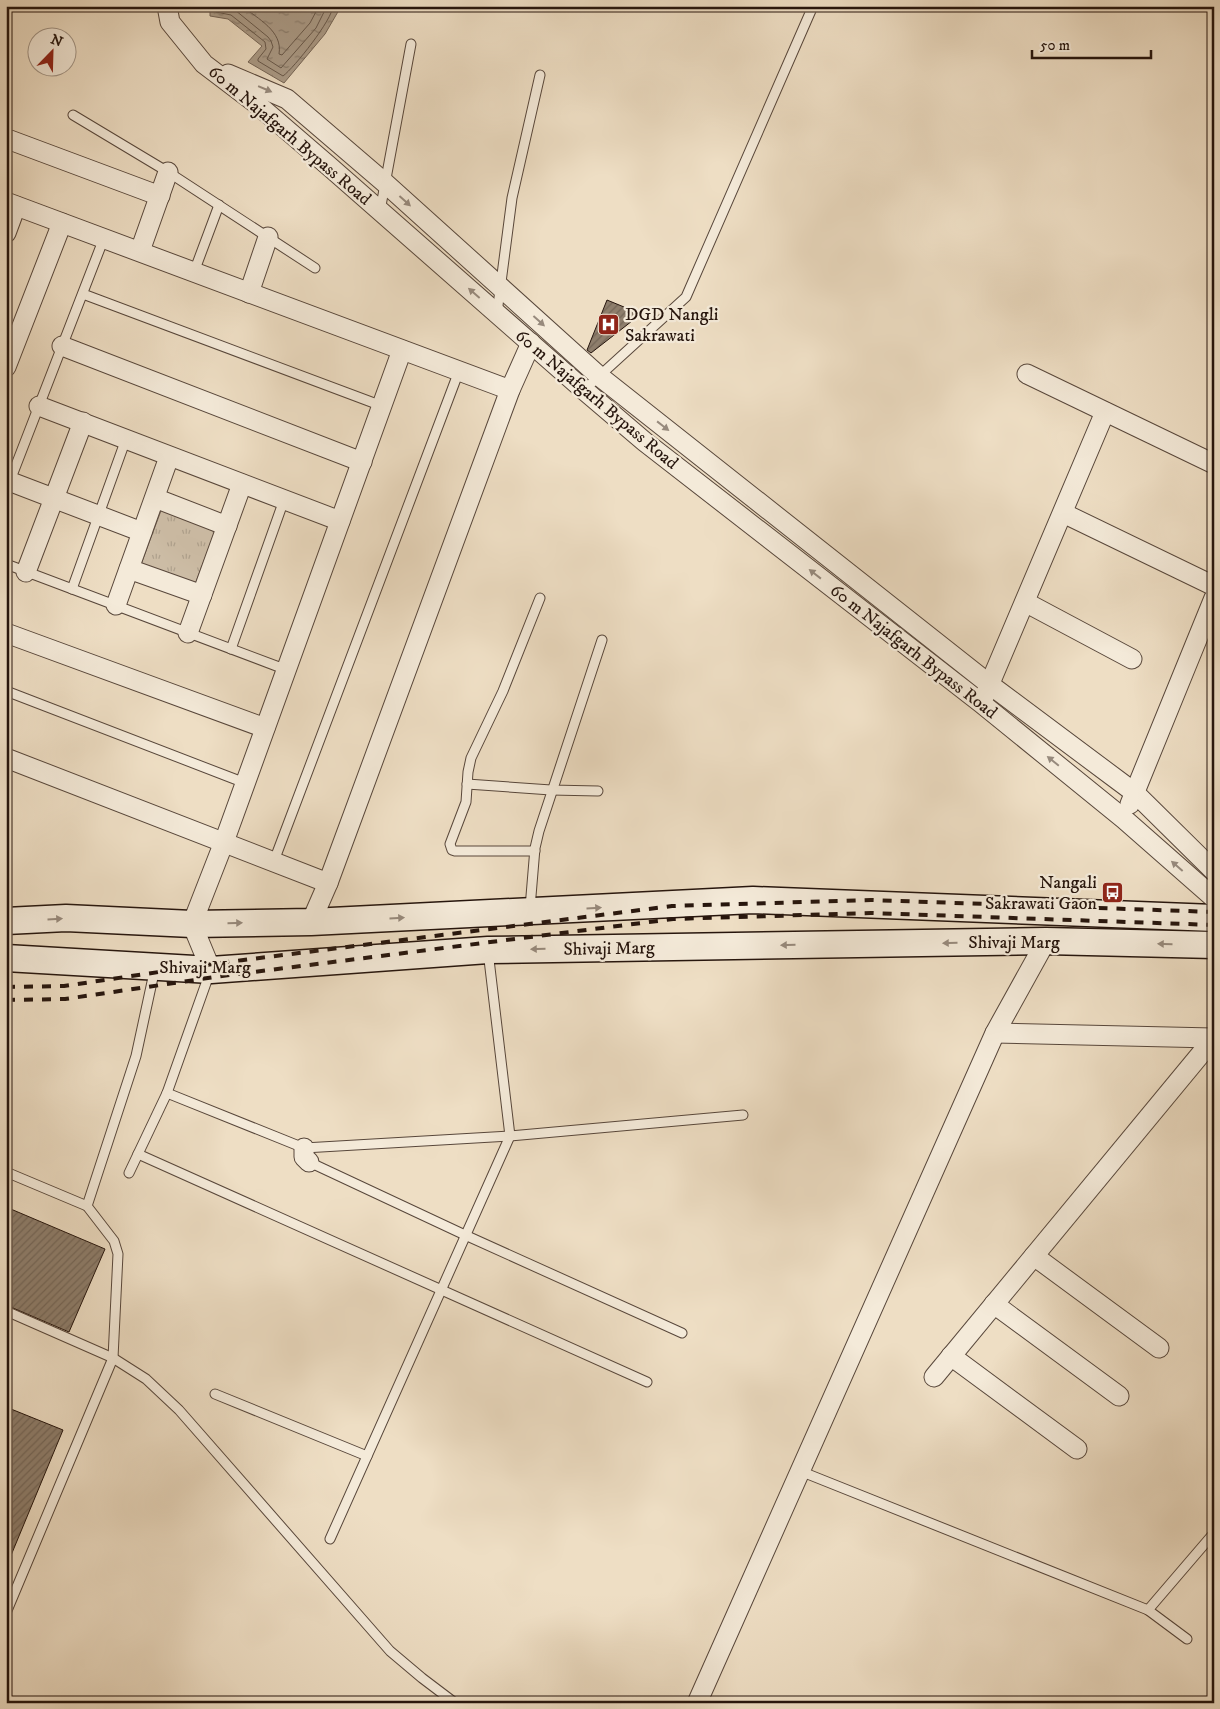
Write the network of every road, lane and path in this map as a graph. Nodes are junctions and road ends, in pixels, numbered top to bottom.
1 (167, 6) edge
2 (813, 6) edge
3 (411, 44) dead end
4 (204, 64) junction
5 (540, 75) dead end
6 (73, 115) dead end
7 (10, 140) dead end
8 (168, 172) junction
9 (385, 183) junction
10 (160, 196) junction
11 (11, 204) edge
12 (219, 205) junction
13 (380, 211) junction
14 (62, 223) junction
15 (6, 233) edge
16 (268, 237) junction
17 (104, 238) junction
18 (140, 251) junction
19 (315, 268) dead end
20 (194, 272) junction
21 (500, 287) junction
22 (249, 293) junction
23 (82, 294) junction
24 (497, 314) junction
25 (531, 344) junction
26 (62, 346) junction
27 (402, 350) junction
28 (6, 367) edge
29 (459, 371) junction
30 (1027, 374) dead end
31 (599, 376) junction
32 (510, 390) junction
33 (584, 390) junction
34 (39, 406) junction
35 (382, 406) junction
36 (1105, 412) junction
37 (83, 422) junction
38 (126, 439) junction
39 (169, 457) junction
40 (362, 462) junction
41 (1214, 464) edge
42 (7, 484) edge
43 (242, 484) junction
44 (54, 498) junction
45 (155, 498) junction
46 (284, 500) junction
47 (1063, 513) junction
48 (98, 515) junction
49 (340, 521) junction
50 (227, 526) junction
51 (142, 532) junction
52 (6, 564) edge
53 (129, 569) junction
54 (26, 572) junction
55 (72, 589) junction
56 (202, 595) junction
57 (1213, 597) edge
58 (540, 598) dead end
59 (1024, 602) junction
60 (116, 606) junction
61 (6, 633) edge
62 (188, 633) junction
63 (602, 640) dead end
64 (231, 649) junction
65 (1132, 659) dead end
66 (287, 670) junction
67 (989, 684) junction
68 (6, 691) edge
69 (981, 703) junction
70 (265, 728) junction
71 (7, 761) edge
72 (245, 783) junction
73 (467, 784) junction
74 (551, 790) junction
75 (598, 791) dead end
76 (1135, 793) junction
77 (1124, 819) junction
78 (224, 842) junction
79 (535, 851) junction
80 (274, 862) junction
81 (1214, 871) edge
82 (328, 883) junction
83 (1214, 898) edge
84 (530, 911) junction
85 (1214, 918) edge
86 (6, 921) edge
87 (312, 922) junction
88 (192, 924) junction
89 (1046, 941) junction
90 (1214, 945) edge
91 (488, 950) junction
92 (6, 958) edge
93 (155, 967) junction
94 (211, 970) junction
95 (995, 1033) junction
96 (1214, 1038) edge
97 (166, 1093) junction
98 (743, 1116) dead end
99 (510, 1136) junction
100 (138, 1154) junction
101 (307, 1155) junction
102 (6, 1172) edge
103 (129, 1174) dead end
104 (87, 1206) junction
105 (465, 1235) junction
106 (1034, 1256) junction
107 (441, 1290) junction
108 (994, 1304) junction
109 (6, 1311) edge
110 (682, 1333) dead end
111 (1159, 1348) dead end
112 (951, 1356) junction
113 (113, 1358) junction
114 (934, 1377) dead end
115 (647, 1382) dead end
116 (215, 1394) dead end
117 (1119, 1396) dead end
118 (1077, 1449) dead end
119 (366, 1456) junction
120 (800, 1471) junction
121 (1214, 1533) edge
122 (330, 1538) dead end
123 (1148, 1610) junction
124 (6, 1613) edge
125 (1187, 1639) dead end
126 (455, 1703) edge
127 (697, 1703) edge

1 - 4 street
2 - 31 lane
3 - 9 lane
4 -> 9 street, 60 m Najafgarh Bypass Road
4 - 13 street, 60 m Najafgarh Bypass Road
5 - 21 lane
6 - 8 lane
7 - 10 street
8 - 10 street
8 - 12 lane
9 - 13 lane
9 -> 21 street, 60 m Najafgarh Bypass Road
10 - 18 street
11 - 14 street
11 - 15 street
12 - 16 lane
12 - 20 lane
24 -> 13 street, 60 m Najafgarh Bypass Road
14 - 17 street
14 - 28 street
16 - 19 lane
16 - 22 street
17 - 18 street
17 - 23 lane
18 - 20 street
20 - 22 street
21 - 24 lane
21 -> 31 street, 60 m Najafgarh Bypass Road
22 - 27 street
23 - 26 lane
23 - 35 lane
24 - 25 street, 60 m Najafgarh Bypass Road
25 - 32 street
25 - 33 street, 60 m Najafgarh Bypass Road
26 - 34 lane
26 - 40 street
27 - 29 street
27 - 35 street
29 - 32 street
29 - 80 lane
30 - 36 street
31 - 33 lane
31 -> 67 street, 60 m Najafgarh Bypass Road
32 - 82 street
69 -> 33 street, 60 m Najafgarh Bypass Road
34 - 37 street
34 - 42 lane
35 - 40 street
36 - 41 street
36 - 47 street
37 - 38 street
37 - 44 street
38 - 39 street
38 - 48 lane
39 - 43 street
39 - 45 street
40 - 49 street
42 - 44 street
43 - 46 street
43 - 50 street
44 - 48 street
44 - 54 street
45 - 50 street
45 - 51 street
46 - 49 street
46 - 64 lane
47 - 57 street
47 - 59 street
48 - 51 street
48 - 55 lane
49 - 66 street
50 - 56 street
51 - 53 street
52 - 54 lane
53 - 56 street
53 - 60 street
54 - 55 lane
55 - 60 lane
56 - 62 street
57 - 76 street
58 - 73 lane
59 - 65 street
59 - 67 street
60 - 62 lane
61 - 70 street
62 - 64 lane
63 - 74 lane
64 - 66 lane
66 - 70 street
67 - 69 street
67 - 76 street, 60 m Najafgarh Bypass Road
68 - 72 lane
77 -> 69 street, 60 m Najafgarh Bypass Road
70 - 72 street
71 - 78 street
72 - 78 street
73 - 74 lane
73 - 79 lane
74 - 75 lane
74 - 79 lane
76 - 77 street
76 - 81 street, 60 m Najafgarh Bypass Road
83 -> 77 street, 60 m Najafgarh Bypass Road
78 - 80 street
78 - 88 street
79 - 84 lane
80 - 82 street
82 - 87 street
84 -> 85 main road, Shivaji Marg
87 -> 84 main road, Shivaji Marg
86 -> 88 main road, Shivaji Marg
88 -> 87 main road, Shivaji Marg
88 - 94 street
90 -> 89 main road, Shivaji Marg
89 -> 91 main road, Shivaji Marg
89 - 95 street
91 - 94 main road, Shivaji Marg
91 - 99 lane
92 - 93 main road, Shivaji Marg
93 - 94 main road, Shivaji Marg
93 - 104 lane
94 - 97 lane
95 - 96 street
95 - 120 street
96 - 106 street
97 - 100 lane
97 - 101 lane
98 - 99 lane
99 - 101 lane
99 - 105 lane
100 - 103 lane
100 - 107 lane
101 - 105 lane
102 - 104 lane
104 - 113 lane
105 - 107 lane
105 - 110 lane
106 - 108 street
106 - 111 street
107 - 115 lane
107 - 119 lane
108 - 112 street
108 - 117 street
109 - 113 lane
112 - 114 street
112 - 118 street
113 - 124 lane
113 - 126 lane
116 - 119 lane
119 - 122 lane
120 - 123 lane
120 - 127 street
121 - 123 lane
123 - 125 lane

